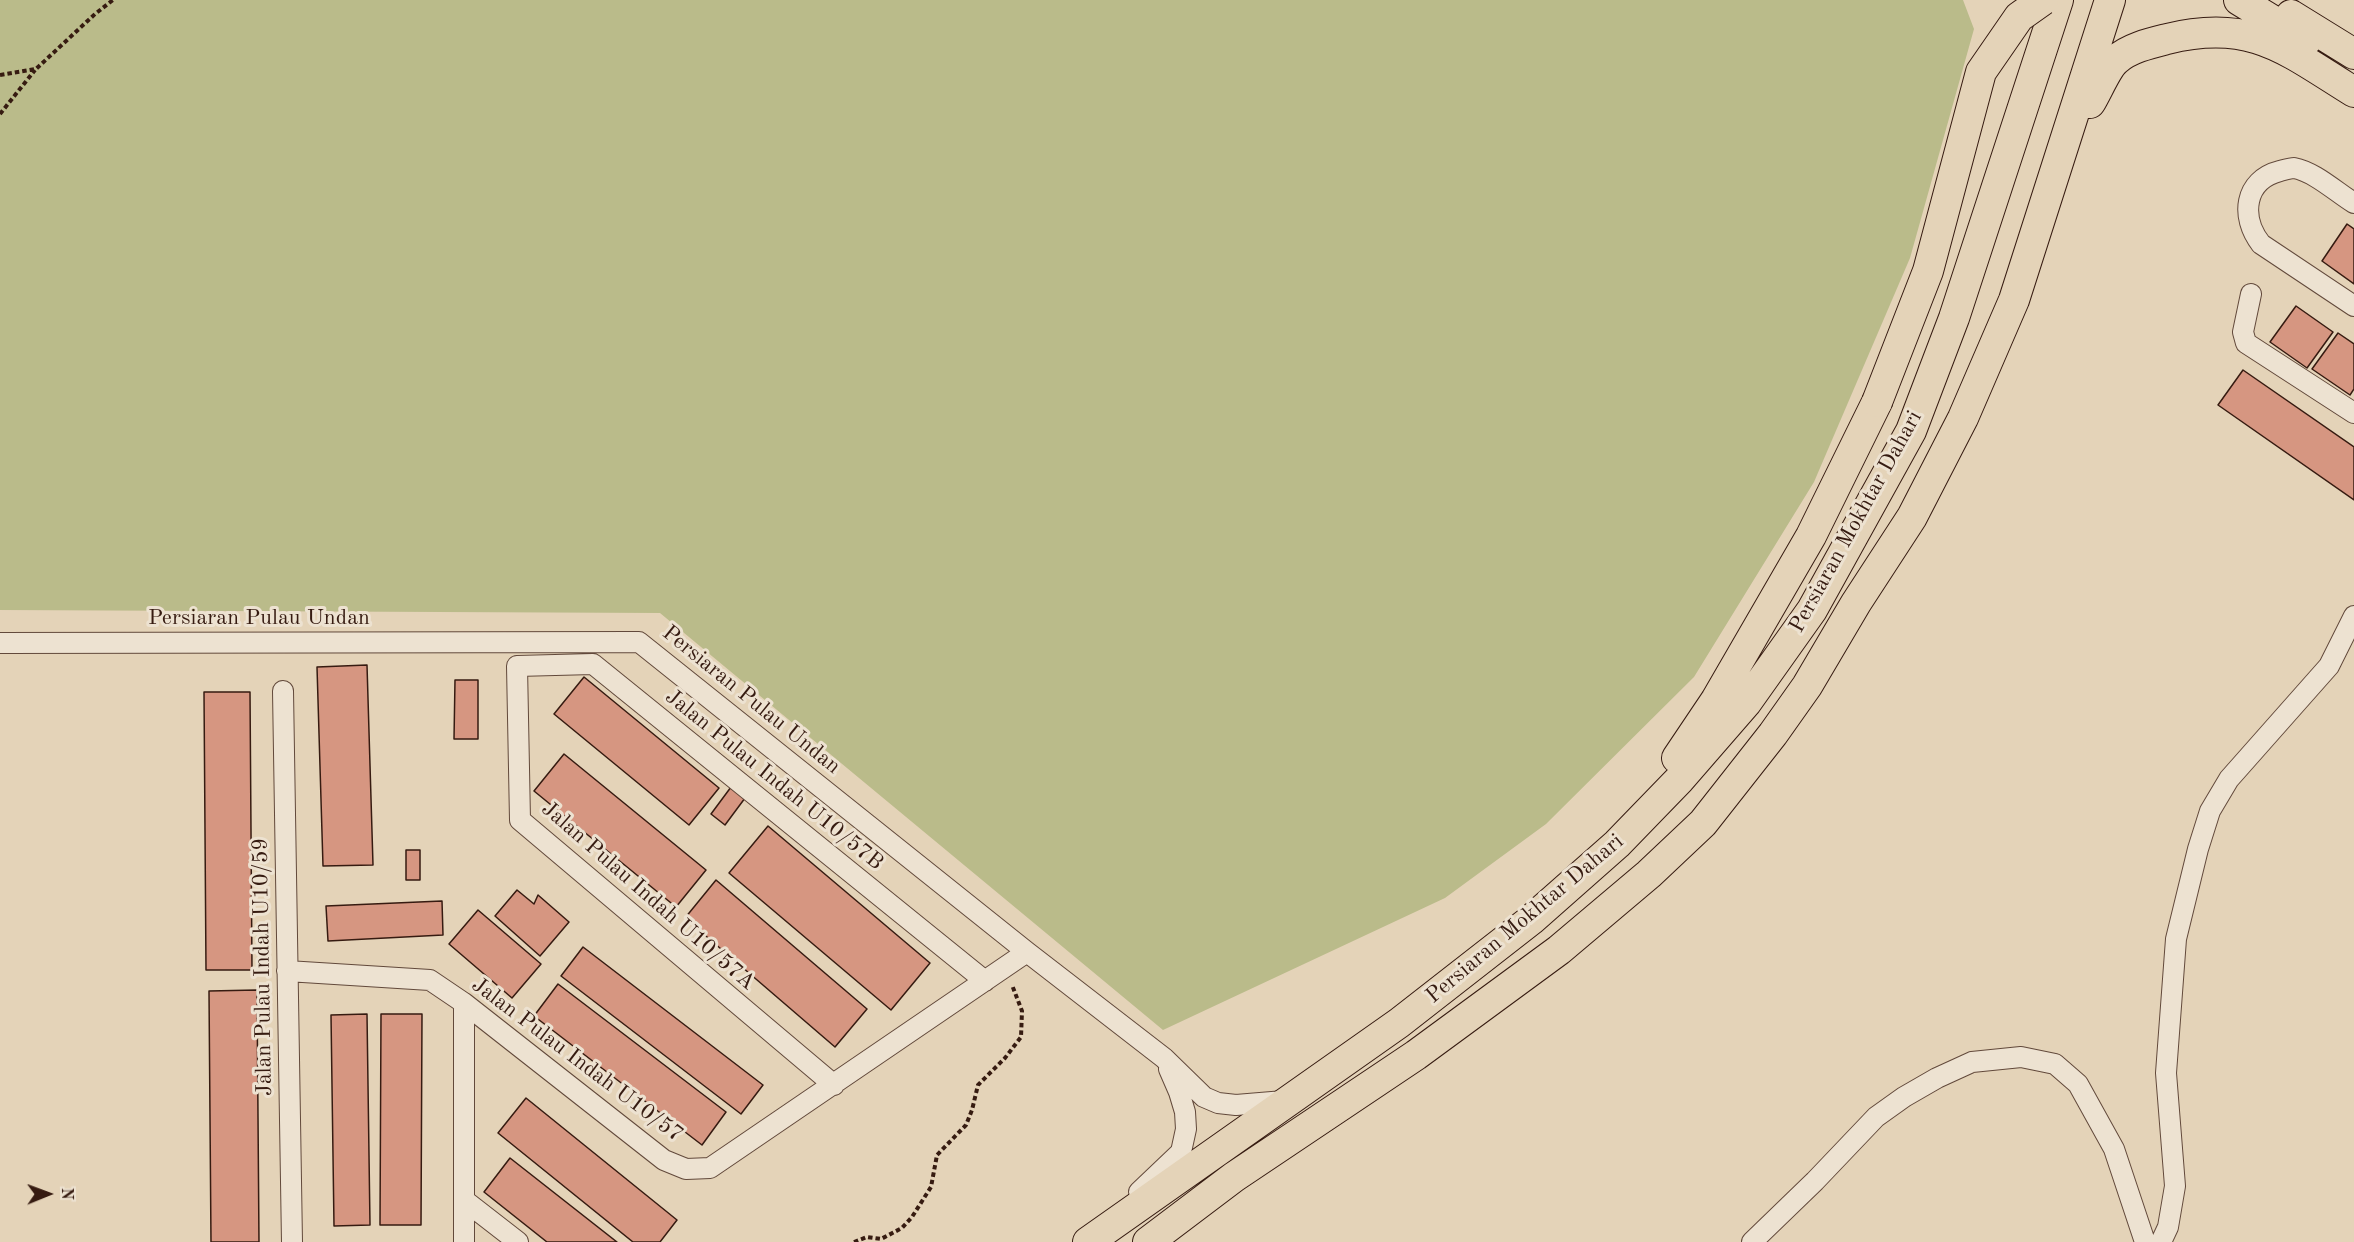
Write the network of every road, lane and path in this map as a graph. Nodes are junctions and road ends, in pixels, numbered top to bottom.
1 (113, 0) edge
2 (2020, 0) edge
3 (2043, 0) edge
4 (2058, 0) edge
5 (2110, 0) edge
6 (2240, 0) edge
7 (2269, 0) edge
8 (2354, 54) edge
9 (36, 69) junction
10 (2354, 71) edge
11 (0, 75) edge
12 (2354, 92) edge
13 (0, 114) edge
14 (2014, 139) junction
15 (2065, 145) junction
16 (2354, 203) edge
17 (2251, 294) dead end
18 (2354, 306) edge
19 (2354, 412) edge
20 (2354, 616) edge
21 (0, 642) edge
22 (517, 666) joint
23 (283, 691) dead end
24 (1617, 844) junction
25 (1027, 952) junction
26 (1003, 968) junction
27 (288, 971) junction
28 (985, 981) junction
29 (464, 1003) junction
30 (1164, 1058) junction
31 (834, 1085) junction
32 (1290, 1101) junction
33 (464, 1200) junction
34 (1092, 1239) edge
35 (292, 1242) edge
36 (464, 1242) edge
37 (518, 1242) edge
38 (854, 1242) edge
39 (1148, 1242) edge
40 (1752, 1242) edge
41 (2145, 1242) edge
42 (2162, 1242) edge

1 - 9 path
2 - 14 main road
3 - 24 main road, bridge
4 - 14 main road, Persiaran Mokhtar Dahari
5 - 15 main road, Persiaran Mokhtar Dahari
6 - 10 main road
7 - 8 main road
9 - 11 path
9 - 13 path
12 - 15 main road
14 - 24 main road, Persiaran Mokhtar Dahari
15 - 39 main road, Persiaran Mokhtar Dahari
16 - 18 street
17 - 19 street
20 - 42 street
21 - 25 street, Persiaran Pulau Undan
22 - 28 street, Jalan Pulau Indah U10/57B
22 - 31 street, Jalan Pulau Indah U10/57A
23 - 27 street, Jalan Pulau Indah U10/59
24 - 32 main road, Persiaran Mokhtar Dahari
25 - 26 street, Jalan Pulau Indah U10/57
25 - 30 street, Persiaran Pulau Undan
26 - 28 street, Jalan Pulau Indah U10/57
26 - 38 path
27 - 29 street, Jalan Pulau Indah U10/57
27 - 35 street, Jalan Pulau Indah U10/59
28 - 31 street, Jalan Pulau Indah U10/57
29 - 31 street, Jalan Pulau Indah U10/57
29 - 33 street
30 - 32 street, Persiaran Pulau Undan
30 - 34 street
32 - 34 main road, Persiaran Mokhtar Dahari
33 - 36 street
33 - 37 street
40 - 41 street

